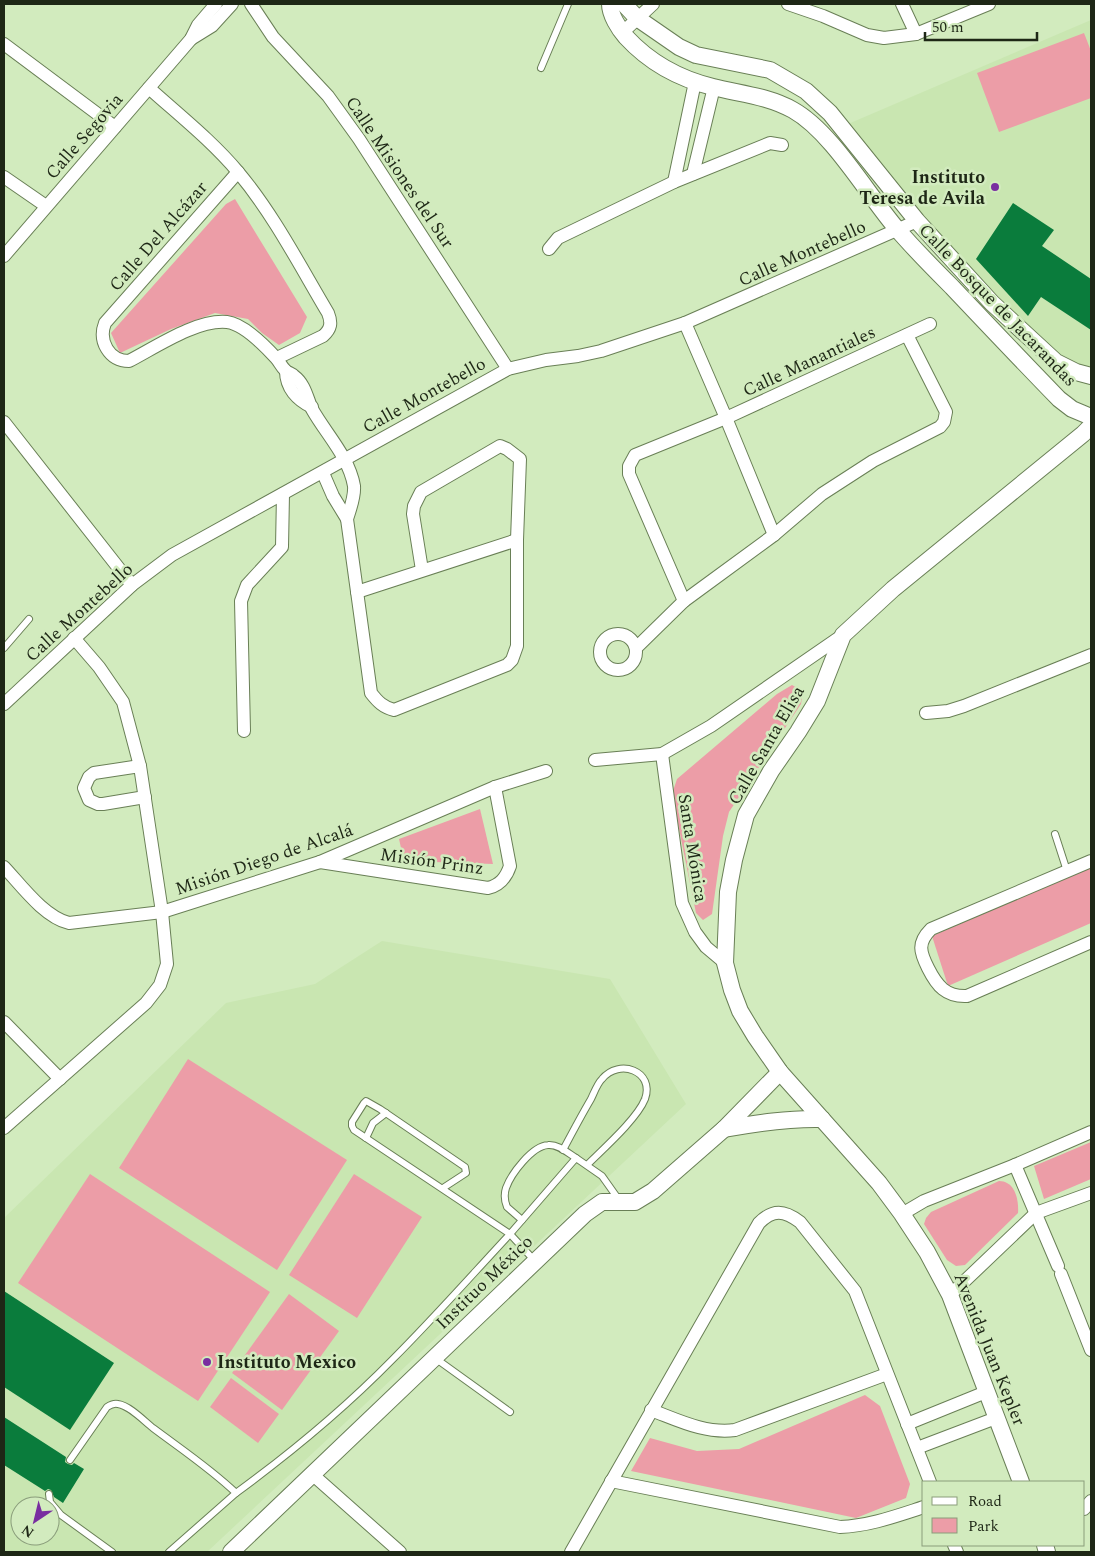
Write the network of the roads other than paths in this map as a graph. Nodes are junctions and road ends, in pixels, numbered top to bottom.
1 (216, 4) edge
2 (232, 4) edge
3 (251, 4) edge
4 (568, 4) edge
5 (653, 4) edge
6 (788, 4) edge
7 (902, 4) edge
8 (989, 4) edge
9 (616, 6) edge
10 (637, 18) junction
11 (622, 33) junction
12 (916, 34) junction
13 (191, 39) junction
14 (4, 44) edge
15 (542, 68) dead end
16 (695, 82) junction
17 (714, 87) junction
18 (149, 88) junction
19 (115, 128) junction
20 (782, 145) dead end
21 (238, 172) junction
22 (693, 174) junction
23 (4, 177) edge
24 (674, 182) junction
25 (46, 206) junction
26 (917, 221) junction
27 (897, 230) junction
28 (549, 249) dead end
29 (4, 256) edge
30 (684, 323) junction
31 (930, 324) dead end
32 (907, 335) junction
33 (277, 358) junction
34 (508, 369) junction
35 (1091, 376) edge
36 (1091, 416) edge
37 (726, 418) junction
38 (4, 422) edge
39 (1089, 431) edge
40 (344, 459) junction
41 (322, 473) junction
42 (283, 494) junction
43 (348, 519) junction
44 (774, 535) junction
45 (517, 540) junction
46 (422, 570) junction
47 (132, 585) junction
48 (357, 592) junction
49 (684, 601) junction
50 (29, 620) dead end
51 (843, 635) junction
52 (74, 638) junction
53 (4, 648) edge
54 (636, 648) dead end
55 (1091, 654) edge
56 (4, 704) edge
57 (926, 713) dead end
58 (244, 731) dead end
59 (662, 754) junction
60 (595, 760) dead end
61 (140, 766) junction
62 (546, 771) dead end
63 (495, 787) junction
64 (144, 797) junction
65 (1055, 834) dead end
66 (1091, 861) edge
67 (320, 862) junction
68 (4, 867) edge
69 (1067, 871) junction
70 (162, 912) junction
71 (1091, 942) edge
72 (726, 963) junction
73 (4, 1022) edge
74 (780, 1072) junction
75 (60, 1079) junction
76 (386, 1113) junction
77 (822, 1119) junction
78 (4, 1128) edge
79 (724, 1129) junction
80 (1091, 1132) edge
81 (366, 1138) junction
82 (563, 1150) junction
83 (576, 1158) junction
84 (587, 1165) junction
85 (1015, 1165) junction
86 (444, 1188) junction
87 (1091, 1193) edge
88 (621, 1203) junction
89 (1036, 1213) junction
90 (902, 1214) junction
91 (522, 1220) junction
92 (510, 1234) junction
93 (535, 1261) junction
94 (950, 1295) junction
95 (1087, 1326) edge
96 (1091, 1350) edge
97 (434, 1358) junction
98 (887, 1374) junction
99 (986, 1392) junction
100 (651, 1410) junction
101 (510, 1412) dead end
102 (996, 1418) junction
103 (907, 1424) junction
104 (916, 1448) junction
105 (70, 1460) dead end
106 (312, 1474) junction
107 (611, 1481) junction
108 (930, 1481) edge
109 (1021, 1481) edge
110 (236, 1493) junction
111 (49, 1494) dead end
112 (922, 1508) edge
113 (112, 1552) edge
114 (169, 1552) edge
115 (230, 1552) edge
116 (400, 1552) edge
117 (571, 1552) edge

1 - 13 street, Calle Segovia
2 - 13 street, Calle Segovia
3 - 34 street, Calle Misiones del Sur
4 - 15 lane
5 - 10 street
6 - 12 street
7 - 12 street
8 - 12 street
9 - 10 street, Calle Bosque de Jacarandas
9 - 11 street, Calle Bosque de Jacarandas
10 - 11 street
10 - 26 street, Calle Bosque de Jacarandas
11 - 16 street, Calle Bosque de Jacarandas
13 - 18 street, Calle Segovia
14 - 19 street
16 - 17 street, Calle Bosque de Jacarandas
16 - 24 street
17 - 22 street
17 - 27 street, Calle Bosque de Jacarandas
18 - 19 street, Calle Segovia
18 - 21 street
19 - 25 street, Calle Segovia
20 - 22 street
21 - 33 street
21 - 33 street, Calle Del Alcázar
22 - 24 street
23 - 25 street
24 - 28 street
25 - 29 street, Calle Segovia
26 - 27 street, Calle Montebello
26 - 35 street, Calle Bosque de Jacarandas
27 - 30 street, Calle Montebello
27 - 36 street, Calle Bosque de Jacarandas
30 - 34 street, Calle Montebello
30 - 37 street
31 - 32 street, Calle Manantiales
32 - 37 street, Calle Manantiales
32 - 44 street
33 - 40 street
34 - 40 street, Calle Montebello
37 - 44 street
37 - 49 street, Calle Manantiales
38 - 47 street
39 - 51 street
40 - 41 street, Calle Montebello
40 - 43 street
41 - 42 street, Calle Montebello
41 - 43 street
42 - 47 street, Calle Montebello
42 - 58 street
43 - 48 street
44 - 49 street
45 - 46 street
45 - 46 street
45 - 48 street
46 - 48 street
47 - 52 street, Calle Montebello
49 - 54 street
50 - 53 lane
51 - 59 street
51 - 72 street, Calle Santa Elisa
52 - 56 street, Calle Montebello
52 - 61 street
55 - 57 street
59 - 60 street
59 - 72 street, Santa Mónica
61 - 64 street
61 - 64 street
62 - 63 street, Misión Diego de Alcalá
63 - 67 street, Misión Diego de Alcalá
63 - 67 street, Misión Prinz
64 - 70 street
65 - 69 lane
66 - 69 street
67 - 70 street, Misión Diego de Alcalá
68 - 70 street, Misión Diego de Alcalá
69 - 71 street
70 - 75 street
72 - 74 street, Calle Santa Elisa
73 - 75 street
74 - 77 street, Avenida Juan Kepler
74 - 79 street, Instituo México
75 - 78 street
76 - 81 lane
76 - 81 lane
76 - 86 lane
77 - 79 street
77 - 90 street, Avenida Juan Kepler
79 - 88 street, Instituo México
80 - 85 street
81 - 86 lane
82 - 83 lane
82 - 84 lane
82 - 91 lane
83 - 84 lane
83 - 91 lane
84 - 88 lane
85 - 89 street
85 - 90 street
86 - 92 lane
87 - 89 street
88 - 93 street, Instituo México
89 - 94 street
89 - 95 street
90 - 94 street, Avenida Juan Kepler
91 - 92 lane
92 - 93 lane
92 - 110 lane
93 - 97 street, Instituo México
94 - 99 street, Avenida Juan Kepler
95 - 96 street
97 - 101 lane
97 - 106 street, Instituo México
98 - 100 street
98 - 100 street
98 - 103 street
99 - 102 street, Avenida Juan Kepler
99 - 103 street
100 - 107 street
102 - 104 street
102 - 109 street, Avenida Juan Kepler
103 - 104 street
104 - 108 street
105 - 110 lane
106 - 115 street, Instituo México
106 - 116 street
107 - 112 street
107 - 117 street
110 - 114 lane
111 - 113 lane

